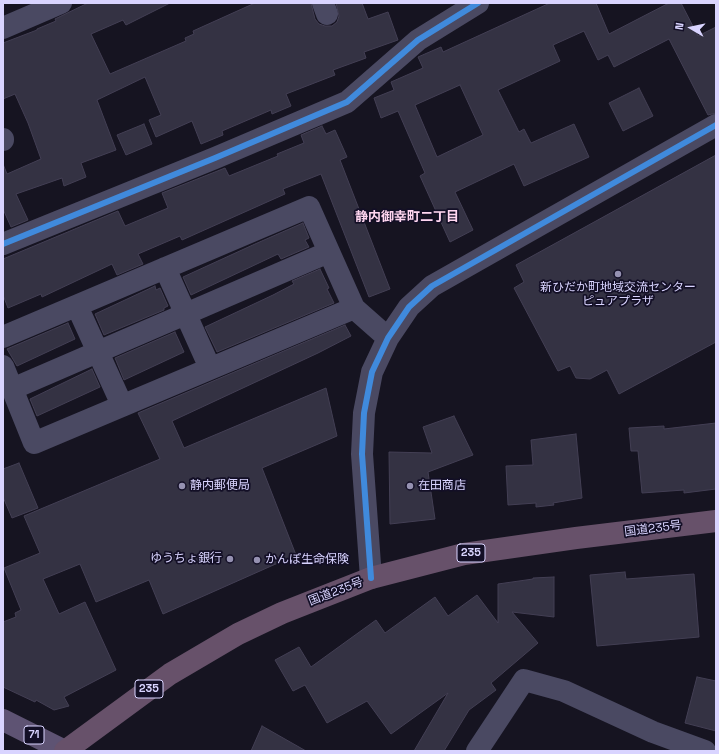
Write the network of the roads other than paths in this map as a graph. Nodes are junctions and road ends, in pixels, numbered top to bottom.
1 (61, 3) edge
2 (478, 3) edge
3 (3, 28) edge
4 (716, 125) edge
5 (3, 244) edge
6 (329, 252) junction
7 (165, 268) junction
8 (77, 306) junction
9 (354, 308) junction
10 (185, 314) junction
11 (3, 337) edge
12 (388, 338) junction
13 (98, 352) junction
14 (3, 366) edge
15 (210, 368) junction
16 (12, 389) junction
17 (122, 405) junction
18 (716, 521) edge
19 (371, 578) junction
20 (3, 720) edge
21 (66, 751) edge
22 (477, 751) edge
23 (705, 751) edge

1 - 3 street
2 - 5 street
4 - 12 street
6 - 7 street
6 - 9 street
6 - 10 street
7 - 8 street
7 - 10 street
8 - 11 street
8 - 13 street
9 - 12 street
9 - 15 street
10 - 13 street
10 - 15 street
12 - 19 street
13 - 16 street
13 - 17 street
14 - 16 street
15 - 17 street
16 - 17 street
18 - 19 highway, 国道235号 / 235
19 - 21 highway, 国道235号 / 235
20 - 21 main road, 71
22 - 23 street

